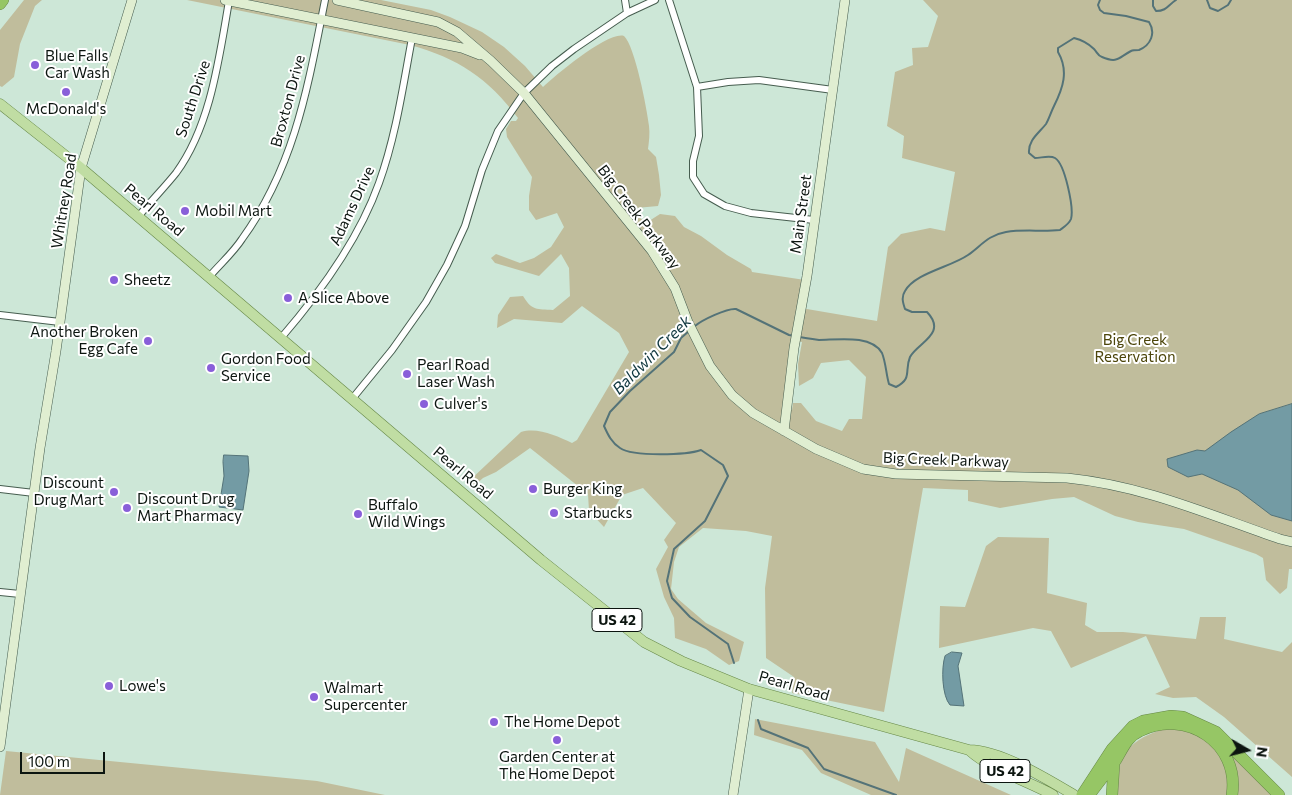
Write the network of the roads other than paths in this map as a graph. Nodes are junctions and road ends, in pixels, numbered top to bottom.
1 (2, 0) edge
2 (132, 0) edge
3 (227, 0) edge
4 (325, 0) edge
5 (337, 0) edge
6 (625, 0) edge
7 (655, 0) edge
8 (670, 0) edge
9 (845, 0) edge
10 (0, 4) edge
11 (627, 13) junction
12 (321, 18) junction
13 (412, 38) junction
14 (485, 56) junction
15 (697, 87) junction
16 (833, 90) junction
17 (524, 93) junction
18 (0, 104) edge
19 (81, 168) junction
20 (138, 217) junction
21 (814, 220) junction
22 (209, 277) junction
23 (0, 315) edge
24 (60, 322) junction
25 (281, 338) junction
26 (352, 399) junction
27 (784, 431) junction
28 (0, 489) edge
29 (34, 494) junction
30 (1292, 542) edge
31 (0, 592) edge
32 (20, 594) junction
33 (749, 689) junction
34 (0, 748) edge
35 (969, 750) junction
36 (1114, 762) junction
37 (733, 795) edge
38 (1053, 795) edge
39 (1074, 795) edge
40 (1082, 795) edge
41 (1089, 795) edge
42 (1112, 795) edge
43 (1232, 795) edge
44 (1279, 795) edge

1 - 10 highway
2 - 19 street, Whitney Road
3 - 12 street, Big Creek Parkway
3 - 20 street, South Drive
4 - 12 street, Broxton Drive
5 - 14 street, Big Creek Parkway
6 - 11 street
7 - 11 street
8 - 15 street
9 - 16 street, Main Street
11 - 17 street
12 - 13 street, Big Creek Parkway
12 - 22 street, Broxton Drive
13 - 14 street, Big Creek Parkway
13 - 25 street, Adams Drive
14 - 17 street, Big Creek Parkway
15 - 16 street
15 - 21 street
16 - 21 street, Main Street
17 - 26 street
17 - 27 street, Big Creek Parkway
18 - 19 main road, Pearl Road / US 42
19 - 20 main road, Pearl Road / US 42
19 - 24 street, Whitney Road
20 - 22 main road, Pearl Road / US 42
21 - 27 street, Main Street
22 - 25 main road, Pearl Road / US 42
23 - 24 street
24 - 29 street, Whitney Road
25 - 26 main road, Pearl Road / US 42
26 - 33 main road, Pearl Road / US 42
27 - 30 street, Big Creek Parkway
28 - 29 street
29 - 32 street, Whitney Road
31 - 32 street
32 - 34 street, Whitney Road
33 - 35 main road, Pearl Road / US 42
33 - 37 street
35 - 38 main road, Pearl Road / US 42
35 - 39 main road, Pearl Road / US 42
36 - 41 highway
36 - 42 highway
36 - 43 highway
40 - 44 highway

